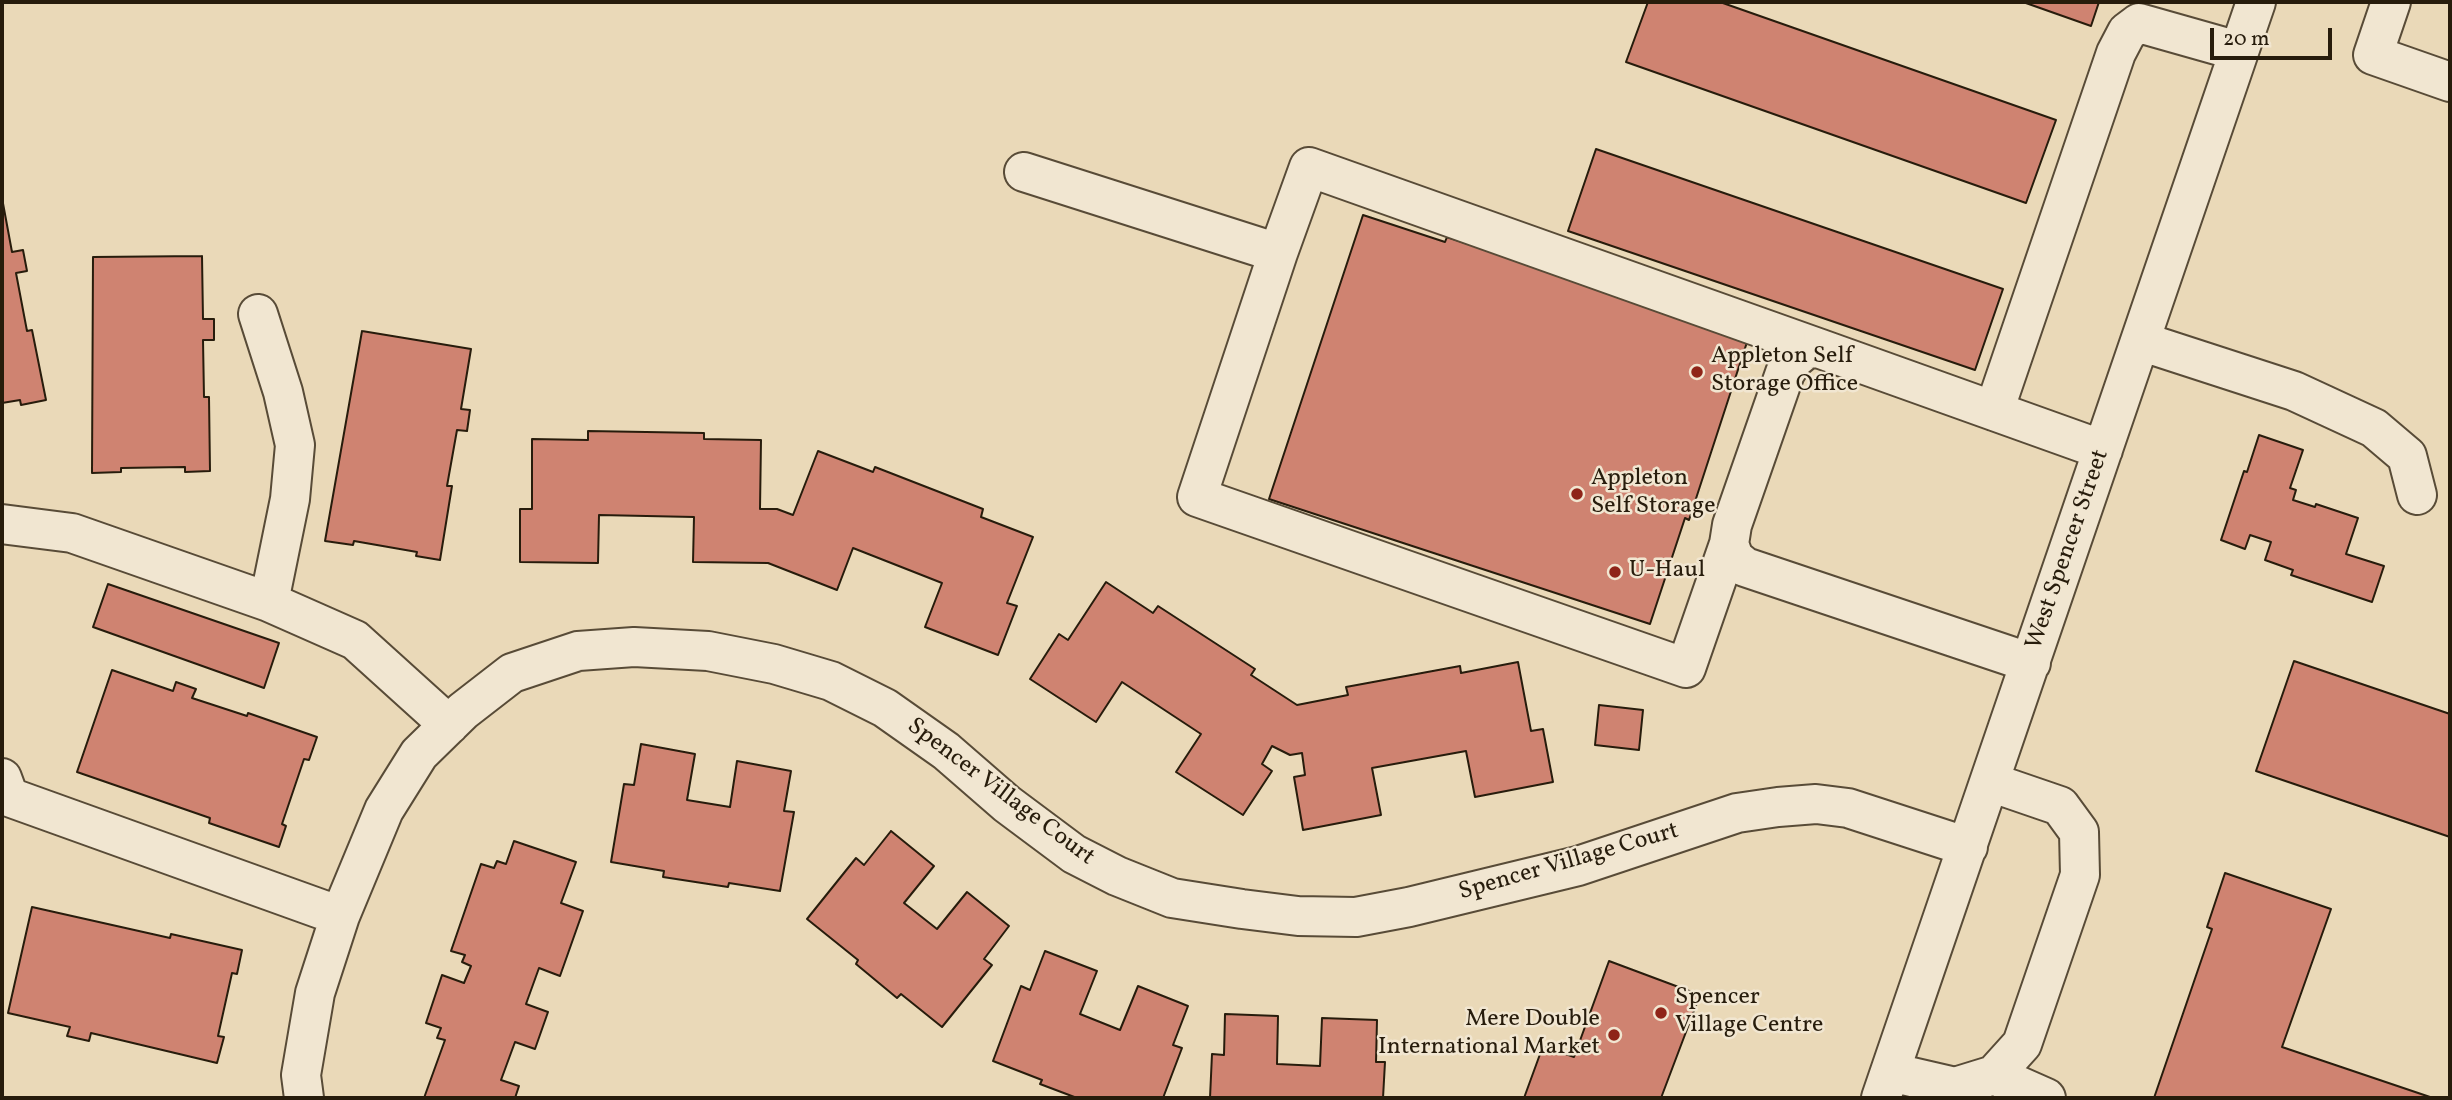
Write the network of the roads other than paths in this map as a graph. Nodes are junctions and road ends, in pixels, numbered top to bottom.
1 (2256, 2) edge
2 (2392, 2) edge
3 (2238, 51) junction
4 (2450, 82) edge
5 (1024, 172) dead end
6 (1278, 253) junction
7 (258, 314) dead end
8 (2140, 341) junction
9 (1818, 348) junction
10 (1994, 411) junction
11 (2103, 450) junction
12 (2417, 495) dead end
13 (2, 524) edge
14 (1729, 544) junction
15 (270, 602) junction
16 (2031, 663) junction
17 (449, 725) junction
18 (2, 778) edge
19 (1990, 782) junction
20 (1968, 847) junction
21 (340, 916) junction
22 (1994, 1074) junction
23 (1885, 1085) edge
24 (304, 1098) edge
25 (2046, 1098) edge

1 - 3 street, West Spencer Street
2 - 4 street
3 - 8 street, West Spencer Street
3 - 10 street
5 - 6 street
6 - 9 street
6 - 14 street
7 - 15 street
8 - 11 street, West Spencer Street
8 - 12 street
9 - 10 street
9 - 14 street
10 - 11 street
11 - 16 street, West Spencer Street
13 - 15 street
14 - 16 street
15 - 17 street
16 - 19 street, West Spencer Street
17 - 20 street, Spencer Village Court
17 - 21 street, Spencer Village Court
18 - 21 street
19 - 20 street, West Spencer Street
19 - 22 street
20 - 23 street, West Spencer Street
21 - 24 street, Spencer Village Court
22 - 23 street
22 - 25 street

